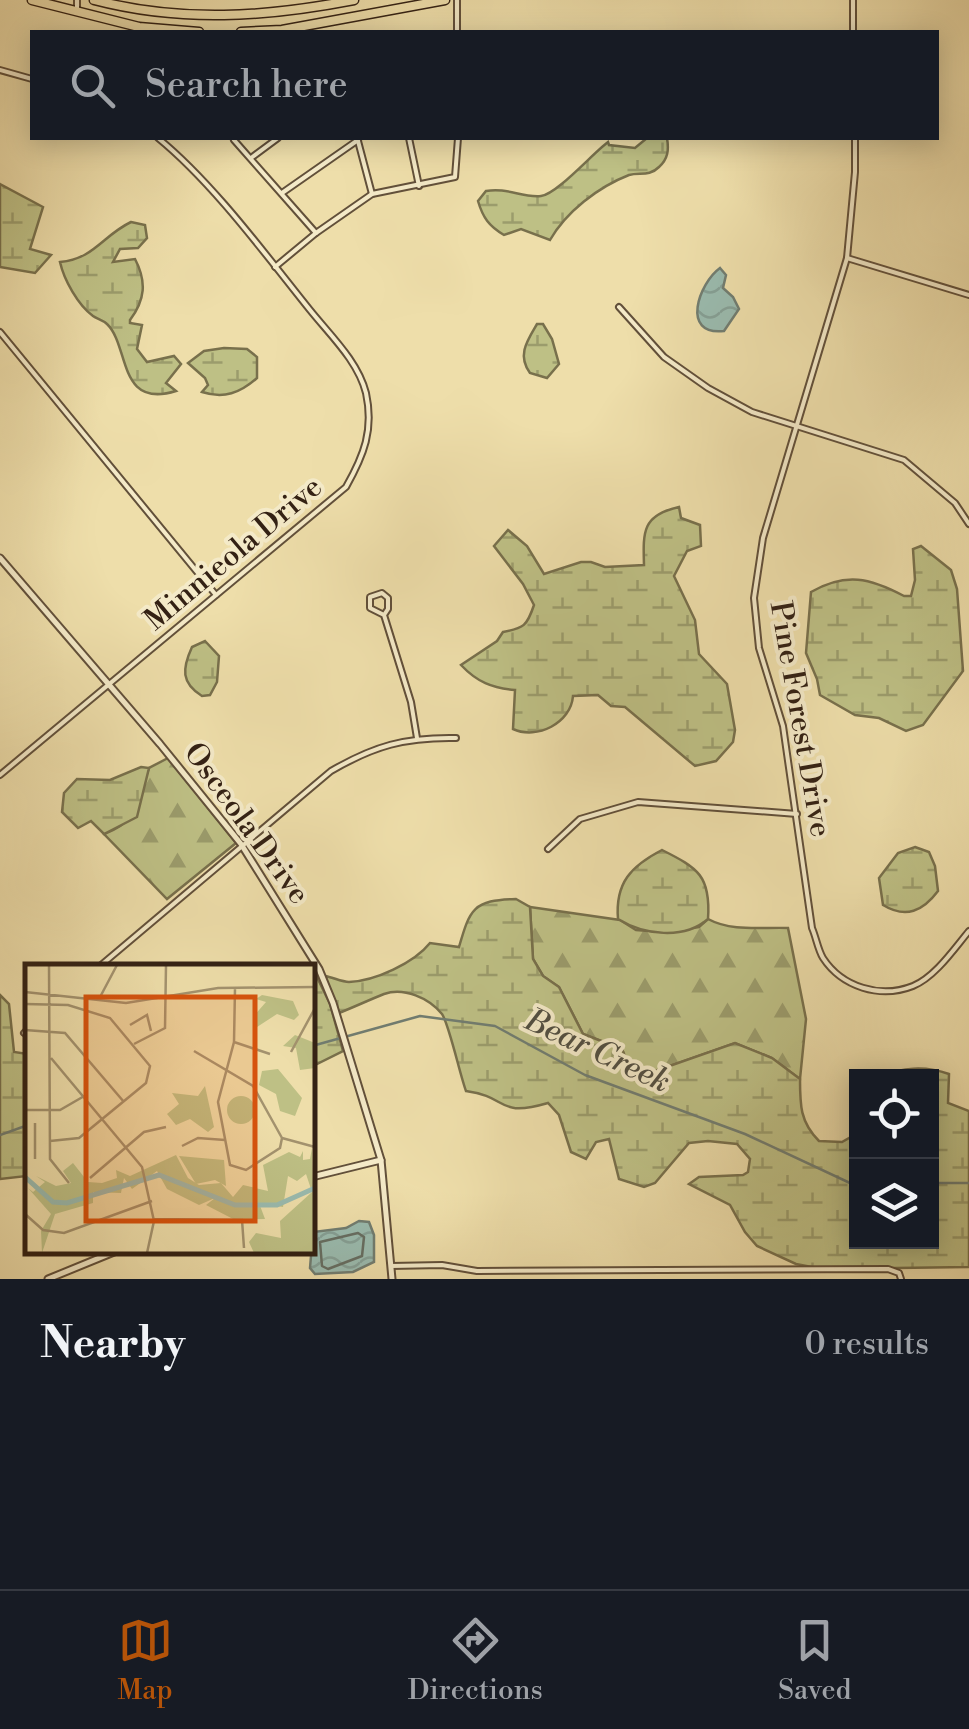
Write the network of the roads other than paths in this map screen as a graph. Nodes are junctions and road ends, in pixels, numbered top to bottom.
1 (32, 0) edge
2 (77, 0) edge
3 (94, 0) edge
4 (354, 0) edge
5 (445, 0) edge
6 (456, 0) edge
7 (852, 0) edge
8 (77, 12) junction
9 (274, 13) junction
10 (175, 30) edge
11 (274, 30) edge
12 (280, 30) edge
13 (457, 30) edge
14 (853, 30) edge
15 (0, 70) edge
16 (30, 79) edge
17 (160, 140) edge
18 (234, 140) edge
19 (275, 140) edge
20 (357, 140) edge
21 (358, 140) edge
22 (409, 140) edge
23 (458, 140) edge
24 (855, 140) edge
25 (251, 158) junction
26 (419, 186) junction
27 (282, 194) junction
28 (372, 194) junction
29 (316, 234) junction
30 (847, 258) junction
31 (276, 267) junction
32 (969, 295) edge
33 (619, 307) dead end
34 (0, 332) edge
35 (796, 424) junction
36 (969, 524) edge
37 (0, 558) edge
38 (216, 595) junction
39 (384, 615) junction
40 (110, 685) junction
41 (417, 738) junction
42 (456, 738) dead end
43 (0, 774) edge
44 (797, 814) junction
45 (241, 844) junction
46 (548, 849) dead end
47 (969, 931) edge
48 (102, 964) edge
49 (381, 1160) junction
50 (315, 1176) edge
51 (109, 1254) edge
52 (391, 1266) junction
53 (48, 1279) edge
54 (392, 1279) edge
55 (901, 1279) edge

1 - 8 main road
2 - 8 street
3 - 9 main road
4 - 9 main road
5 - 12 main road
6 - 13 street
7 - 14 street
8 - 10 main road
9 - 11 main road
15 - 16 street
17 - 31 street, Minnieola Drive
18 - 25 street
19 - 25 street
20 - 27 street
21 - 28 street
22 - 26 street
23 - 26 street
24 - 30 street, Pine Forest Drive
25 - 27 street
26 - 28 street
27 - 29 street
28 - 29 street
29 - 31 street
30 - 32 street
30 - 35 street, Pine Forest Drive
31 - 38 street, Minnieola Drive
33 - 35 street
34 - 38 street
35 - 36 street
35 - 44 street, Pine Forest Drive
37 - 40 street, Osceola Drive
38 - 40 street, Minnieola Drive
39 - 39 street
39 - 41 street
40 - 43 street, Minnieola Drive
40 - 45 street, Osceola Drive
41 - 42 street
41 - 45 street
44 - 46 street
44 - 47 street, Pine Forest Drive
45 - 48 street
45 - 49 street, Osceola Drive
49 - 50 street
49 - 52 street, Osceola Drive
51 - 53 street
52 - 54 street, Osceola Drive
52 - 55 street

